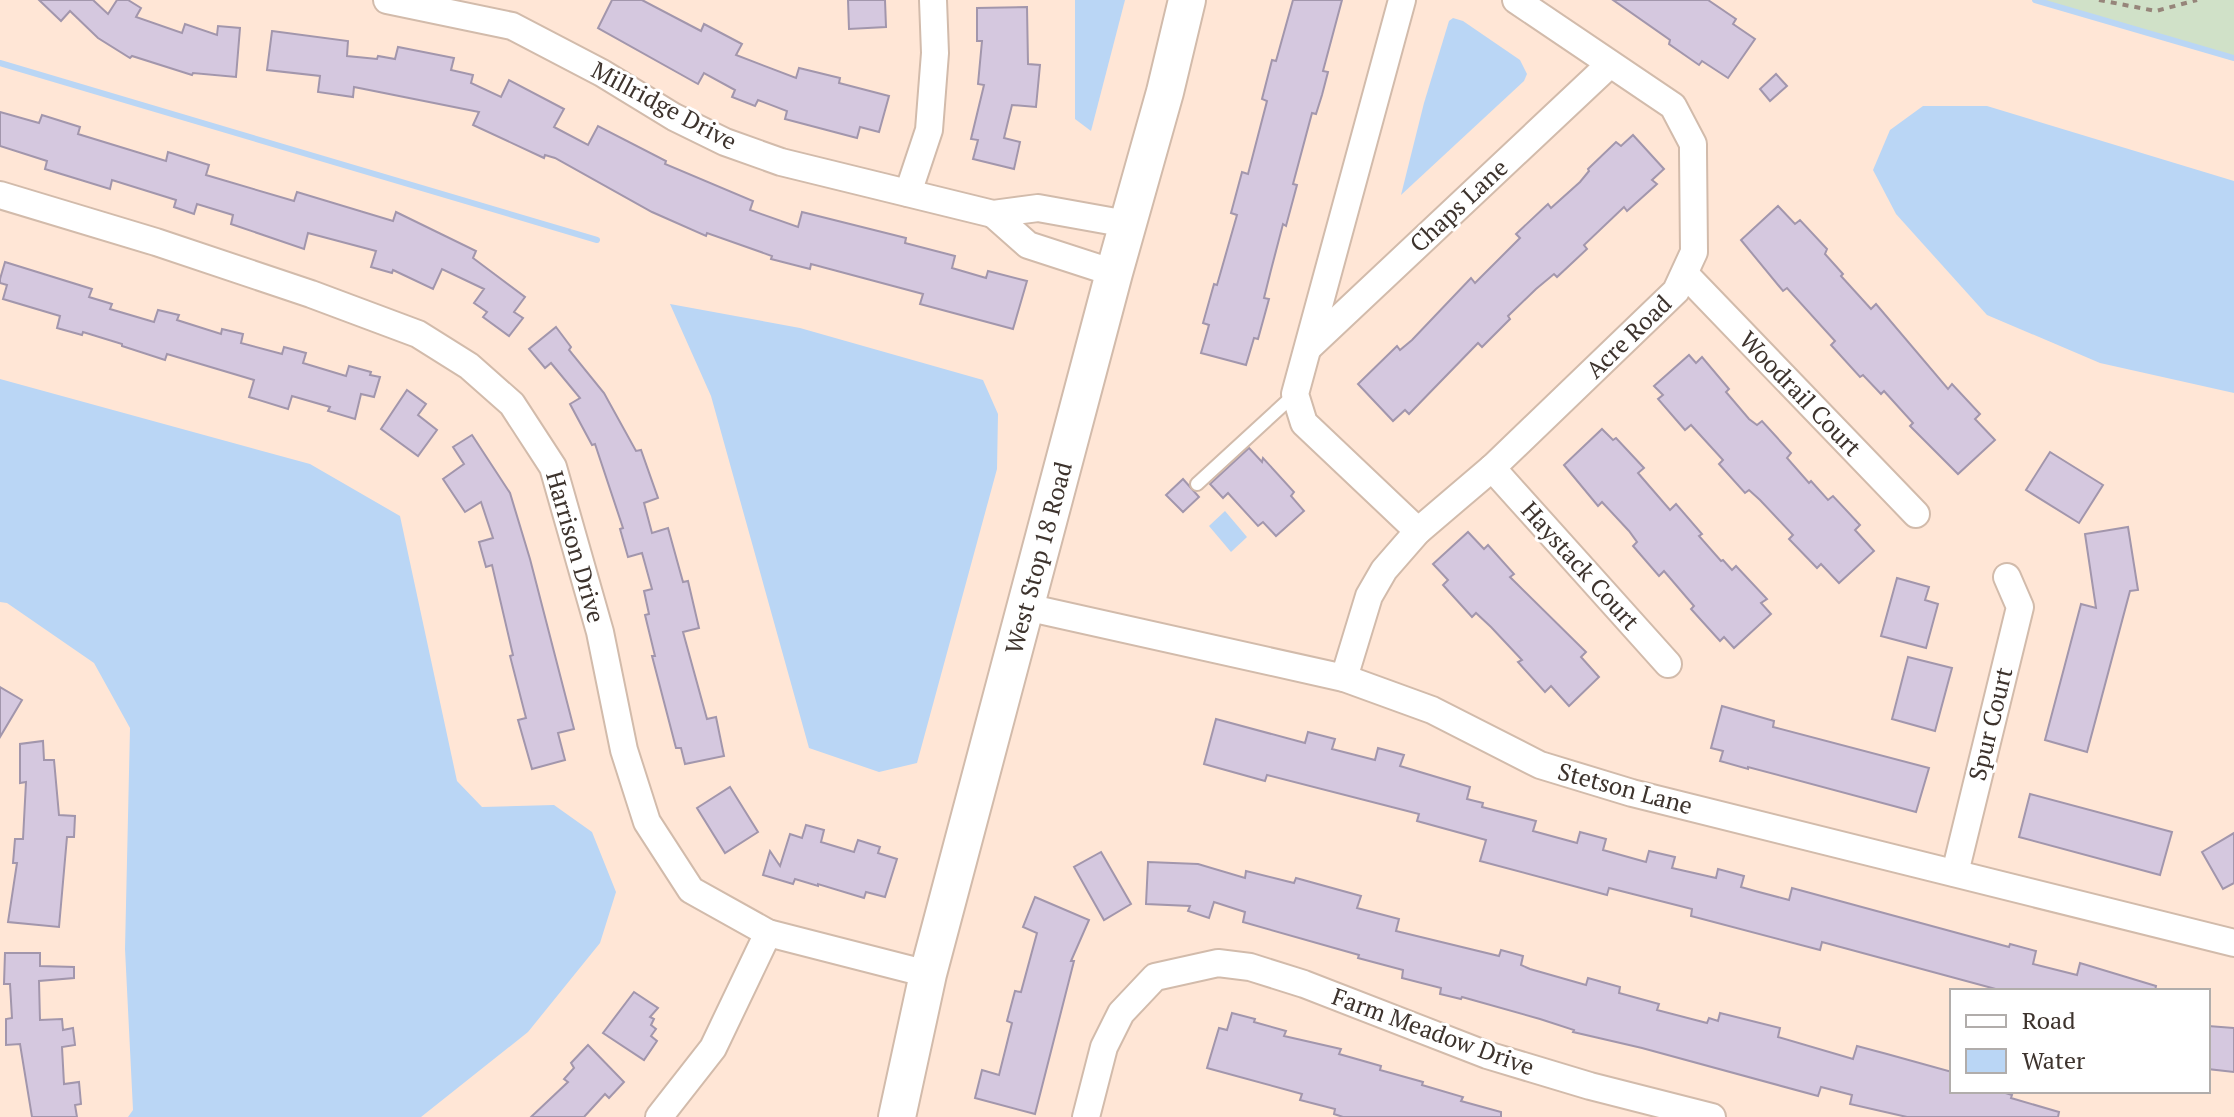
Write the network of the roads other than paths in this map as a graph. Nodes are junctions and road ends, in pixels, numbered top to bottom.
1 (387, 0) edge
2 (933, 0) edge
3 (1187, 0) edge
4 (1402, 0) edge
5 (1516, 0) edge
6 (1609, 65) junction
7 (908, 193) junction
8 (0, 195) edge
9 (993, 214) junction
10 (1127, 224) junction
11 (1114, 273) junction
12 (1685, 274) junction
13 (1309, 347) junction
14 (1295, 394) junction
15 (1492, 468) junction
16 (1197, 484) dead end
17 (1916, 514) dead end
18 (1418, 531) junction
19 (2007, 577) dead end
20 (1026, 607) junction
21 (1668, 664) dead end
22 (1344, 678) junction
23 (1955, 873) junction
24 (768, 933) junction
25 (2234, 943) edge
26 (928, 974) junction
27 (659, 1117) edge
28 (897, 1117) edge
29 (1086, 1117) edge
30 (1712, 1117) edge

1 - 7 street, Millridge Drive
2 - 7 street
3 - 10 street, West Stop 18 Road
4 - 13 street
5 - 6 street, Acre Road
6 - 12 street, Acre Road
6 - 13 street, Chaps Lane
7 - 9 street, Millridge Drive
8 - 24 street, Harrison Drive
9 - 10 street, Millridge Drive
9 - 11 street, Millridge Drive
10 - 11 street, West Stop 18 Road
11 - 20 street, West Stop 18 Road
12 - 15 street, Acre Road
12 - 17 street, Woodrail Court
13 - 14 street
14 - 16 lane
14 - 18 street
15 - 18 street, Acre Road
15 - 21 street, Haystack Court
18 - 22 street, Acre Road
19 - 23 street, Spur Court
20 - 22 street, Stetson Lane
20 - 26 street, West Stop 18 Road
22 - 23 street, Stetson Lane
23 - 25 street, Stetson Lane
24 - 26 street, Harrison Drive
24 - 27 street
26 - 28 street, West Stop 18 Road
29 - 30 street, Farm Meadow Drive

